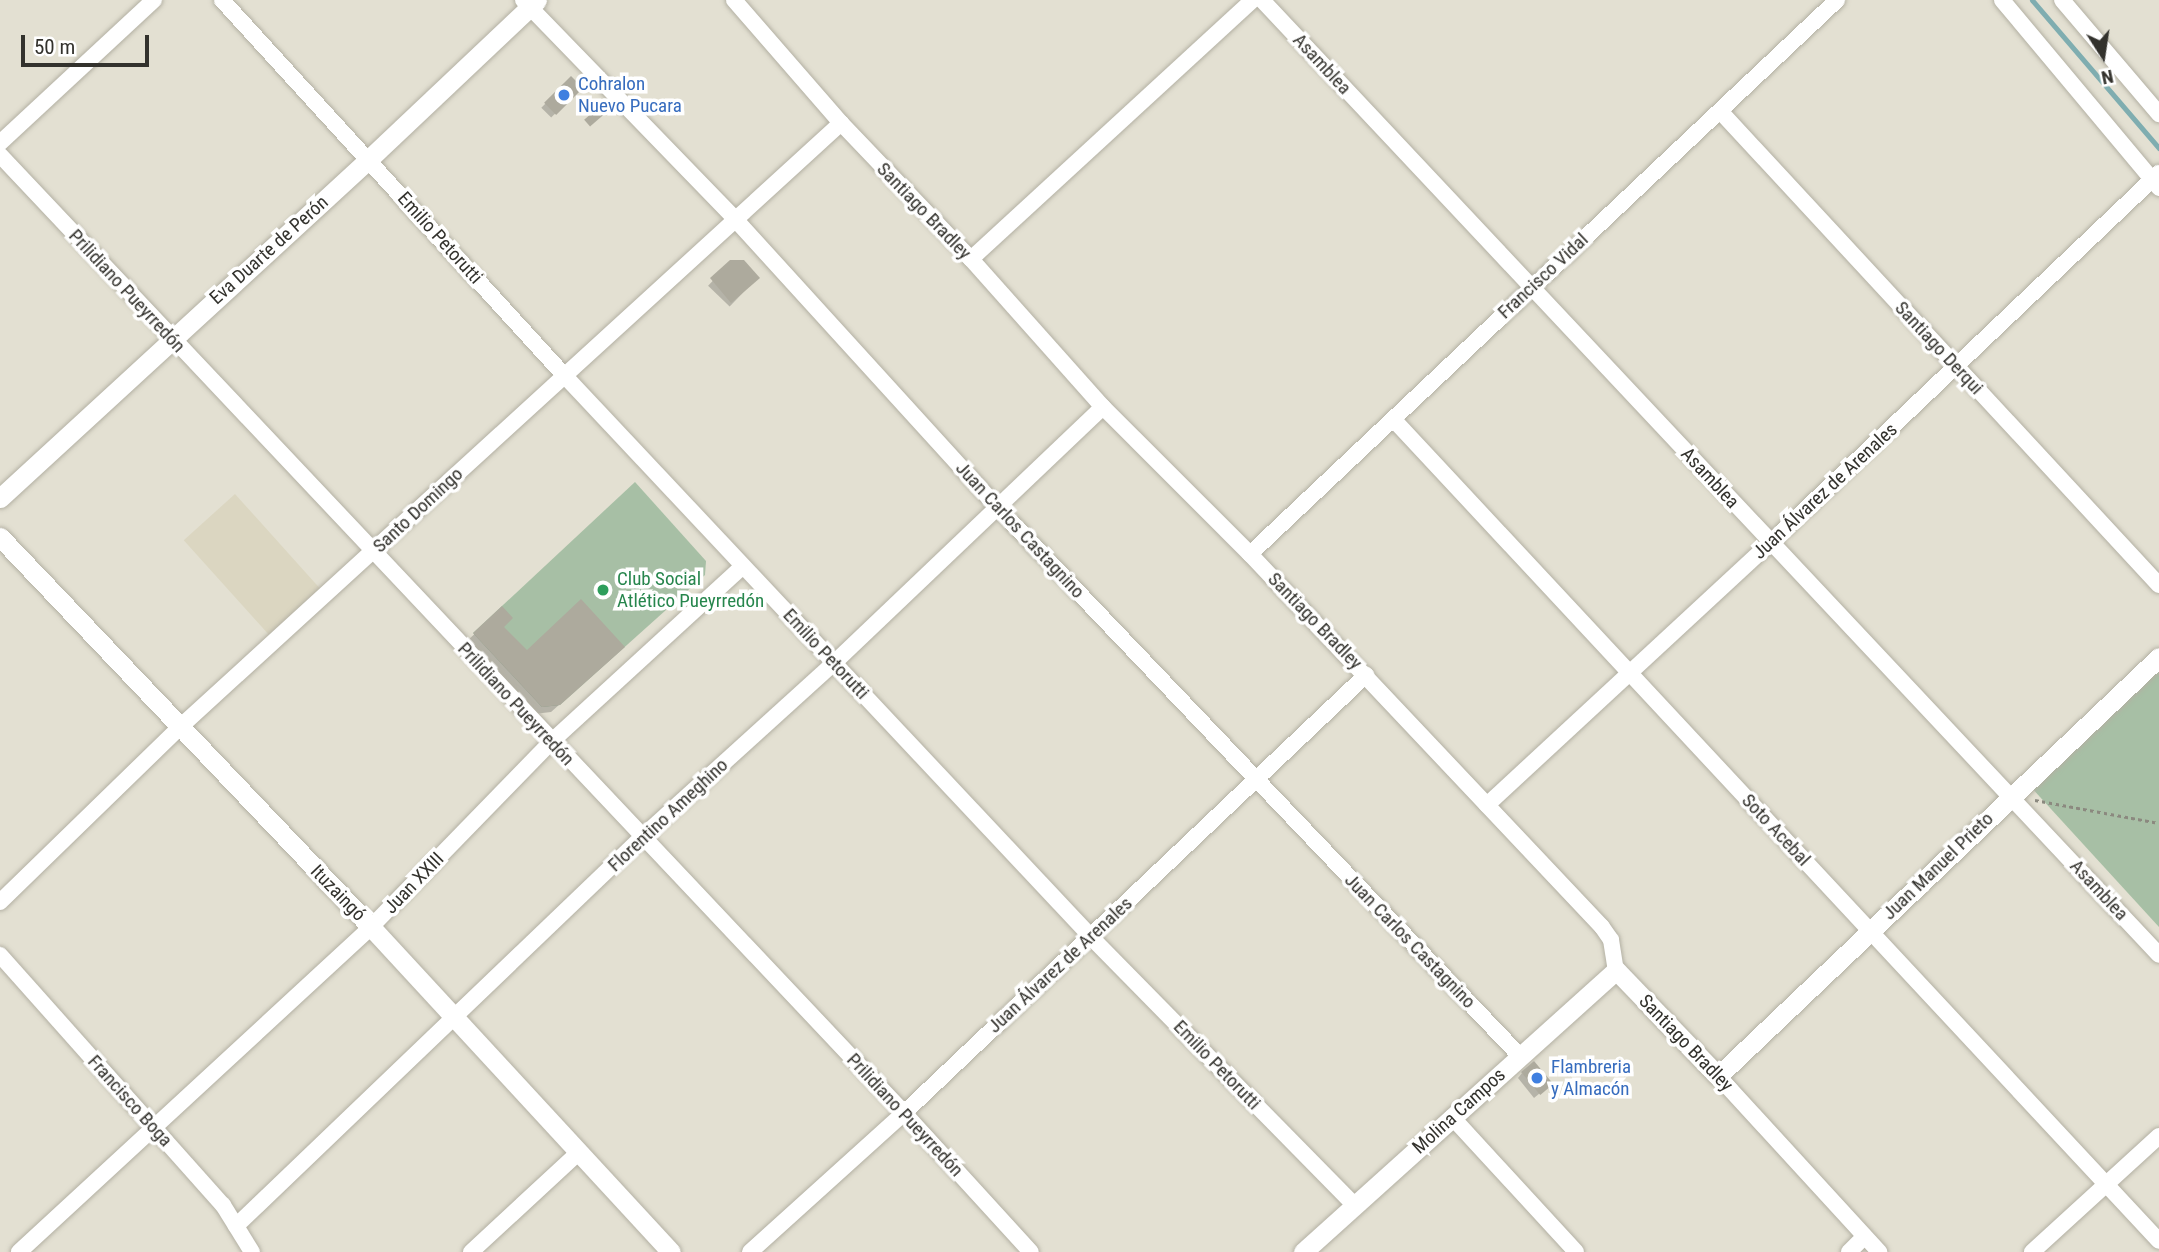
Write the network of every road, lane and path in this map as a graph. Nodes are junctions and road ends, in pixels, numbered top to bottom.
1 (154, 0) edge
2 (222, 0) edge
3 (734, 0) edge
4 (1253, 0) edge
5 (1262, 0) edge
6 (2002, 0) edge
7 (2062, 0) edge
8 (530, 2) edge
9 (1830, 2) edge
10 (1720, 111) junction
11 (2159, 114) edge
12 (841, 123) junction
13 (0, 143) edge
14 (0, 155) edge
15 (369, 159) junction
16 (2157, 180) edge
17 (735, 219) junction
18 (971, 259) junction
19 (1531, 287) junction
20 (172, 340) junction
21 (1957, 367) junction
22 (564, 375) junction
23 (1103, 407) junction
24 (1394, 420) junction
25 (0, 498) edge
26 (997, 507) junction
27 (0, 537) edge
28 (1770, 543) junction
29 (373, 551) junction
30 (1250, 554) junction
31 (743, 566) junction
32 (2159, 584) edge
33 (2159, 657) edge
34 (834, 663) junction
35 (1629, 673) junction
36 (1366, 675) junction
37 (179, 728) junction
38 (551, 743) junction
39 (1258, 780) junction
40 (2011, 795) junction
41 (1488, 805) junction
42 (2159, 823) edge
43 (642, 837) junction
44 (0, 902) edge
45 (371, 927) junction
46 (1871, 931) junction
47 (1090, 936) junction
48 (0, 955) edge
49 (2159, 955) edge
50 (1616, 970) junction
51 (454, 1020) junction
52 (1520, 1056) junction
53 (1718, 1076) junction
54 (904, 1113) junction
55 (1452, 1117) junction
56 (152, 1127) junction
57 (2159, 1136) edge
58 (578, 1153) junction
59 (2108, 1185) junction
60 (1354, 1205) junction
61 (236, 1226) junction
62 (1864, 1237) junction
63 (2159, 1241) edge
64 (19, 1252) edge
65 (252, 1252) edge
66 (471, 1252) edge
67 (671, 1252) edge
68 (750, 1252) edge
69 (1031, 1252) edge
70 (1303, 1252) edge
71 (1576, 1252) edge
72 (1849, 1252) edge
73 (1878, 1252) edge
74 (2032, 1252) edge

1 - 13 street
2 - 15 street, Emilio Petorutti
3 - 12 street, Santiago Bradley
4 - 18 street
5 - 19 street, Asamblea
6 - 16 street
7 - 11 street
8 - 15 street, Eva Duarte de Perón
8 - 17 street, Juan Carlos Castagnino
9 - 10 street, Francisco Vidal
10 - 19 street, Francisco Vidal
10 - 21 street, Santiago Derqui
12 - 17 street, Santo Domingo
12 - 18 street, Santiago Bradley
14 - 20 street, Prilidiano Pueyrredón
15 - 20 street, Eva Duarte de Perón
15 - 22 street, Emilio Petorutti
16 - 21 street, Juan Álvarez de Arenales
17 - 22 street, Santo Domingo
17 - 26 street, Juan Carlos Castagnino
18 - 23 street, Santiago Bradley
19 - 24 street, Francisco Vidal
19 - 28 street, Asamblea
20 - 25 street, Eva Duarte de Perón
20 - 29 street, Prilidiano Pueyrredón
21 - 28 street, Juan Álvarez de Arenales
21 - 32 street, Santiago Derqui
22 - 29 street, Santo Domingo
22 - 31 street, Emilio Petorutti
23 - 26 street, Florentino Ameghino
23 - 30 street, Santiago Bradley
24 - 30 street, Francisco Vidal
24 - 35 street, Soto Acebal
26 - 34 street, Florentino Ameghino
26 - 39 street, Juan Carlos Castagnino
27 - 37 street, Ituzaingó
28 - 35 street, Juan Álvarez de Arenales
28 - 40 street, Asamblea
29 - 37 street, Santo Domingo
29 - 38 street, Prilidiano Pueyrredón
30 - 36 street, Santiago Bradley
31 - 34 street, Emilio Petorutti
31 - 38 street, Juan XXIII
33 - 40 street, Juan Manuel Prieto
34 - 43 street, Florentino Ameghino
34 - 47 street, Emilio Petorutti
35 - 41 street, Juan Álvarez de Arenales
35 - 46 street, Soto Acebal
36 - 39 street, Juan Álvarez de Arenales
36 - 41 street, Santiago Bradley
37 - 44 street, Santo Domingo
37 - 45 street, Ituzaingó
38 - 43 street, Prilidiano Pueyrredón
38 - 45 street, Juan XXIII
39 - 47 street, Juan Álvarez de Arenales
39 - 52 street, Juan Carlos Castagnino
40 - 42 path
40 - 46 street, Juan Manuel Prieto
40 - 49 street, Asamblea
41 - 50 street, Santiago Bradley
43 - 51 street, Florentino Ameghino
43 - 54 street, Prilidiano Pueyrredón
45 - 51 street, Ituzaingó
45 - 56 street, Juan XXIII
46 - 53 street, Juan Manuel Prieto
46 - 59 street, Soto Acebal
47 - 54 street, Juan Álvarez de Arenales
47 - 60 street, Emilio Petorutti
48 - 56 street, Francisco Boga
50 - 52 street, Molina Campos
50 - 53 street, Santiago Bradley
51 - 58 street, Ituzaingó
51 - 61 street, Florentino Ameghino
52 - 55 street, Molina Campos
53 - 62 street, Santiago Bradley
54 - 68 street, Juan Álvarez de Arenales
54 - 69 street, Prilidiano Pueyrredón
55 - 60 street, Molina Campos
55 - 71 street
56 - 61 street, Francisco Boga
56 - 64 street, Juan XXIII
57 - 59 street
58 - 66 street
58 - 67 street, Ituzaingó
59 - 63 street, Soto Acebal
59 - 74 street
60 - 70 street, Molina Campos
61 - 65 street, Francisco Boga
62 - 72 street
62 - 73 street, Santiago Bradley

